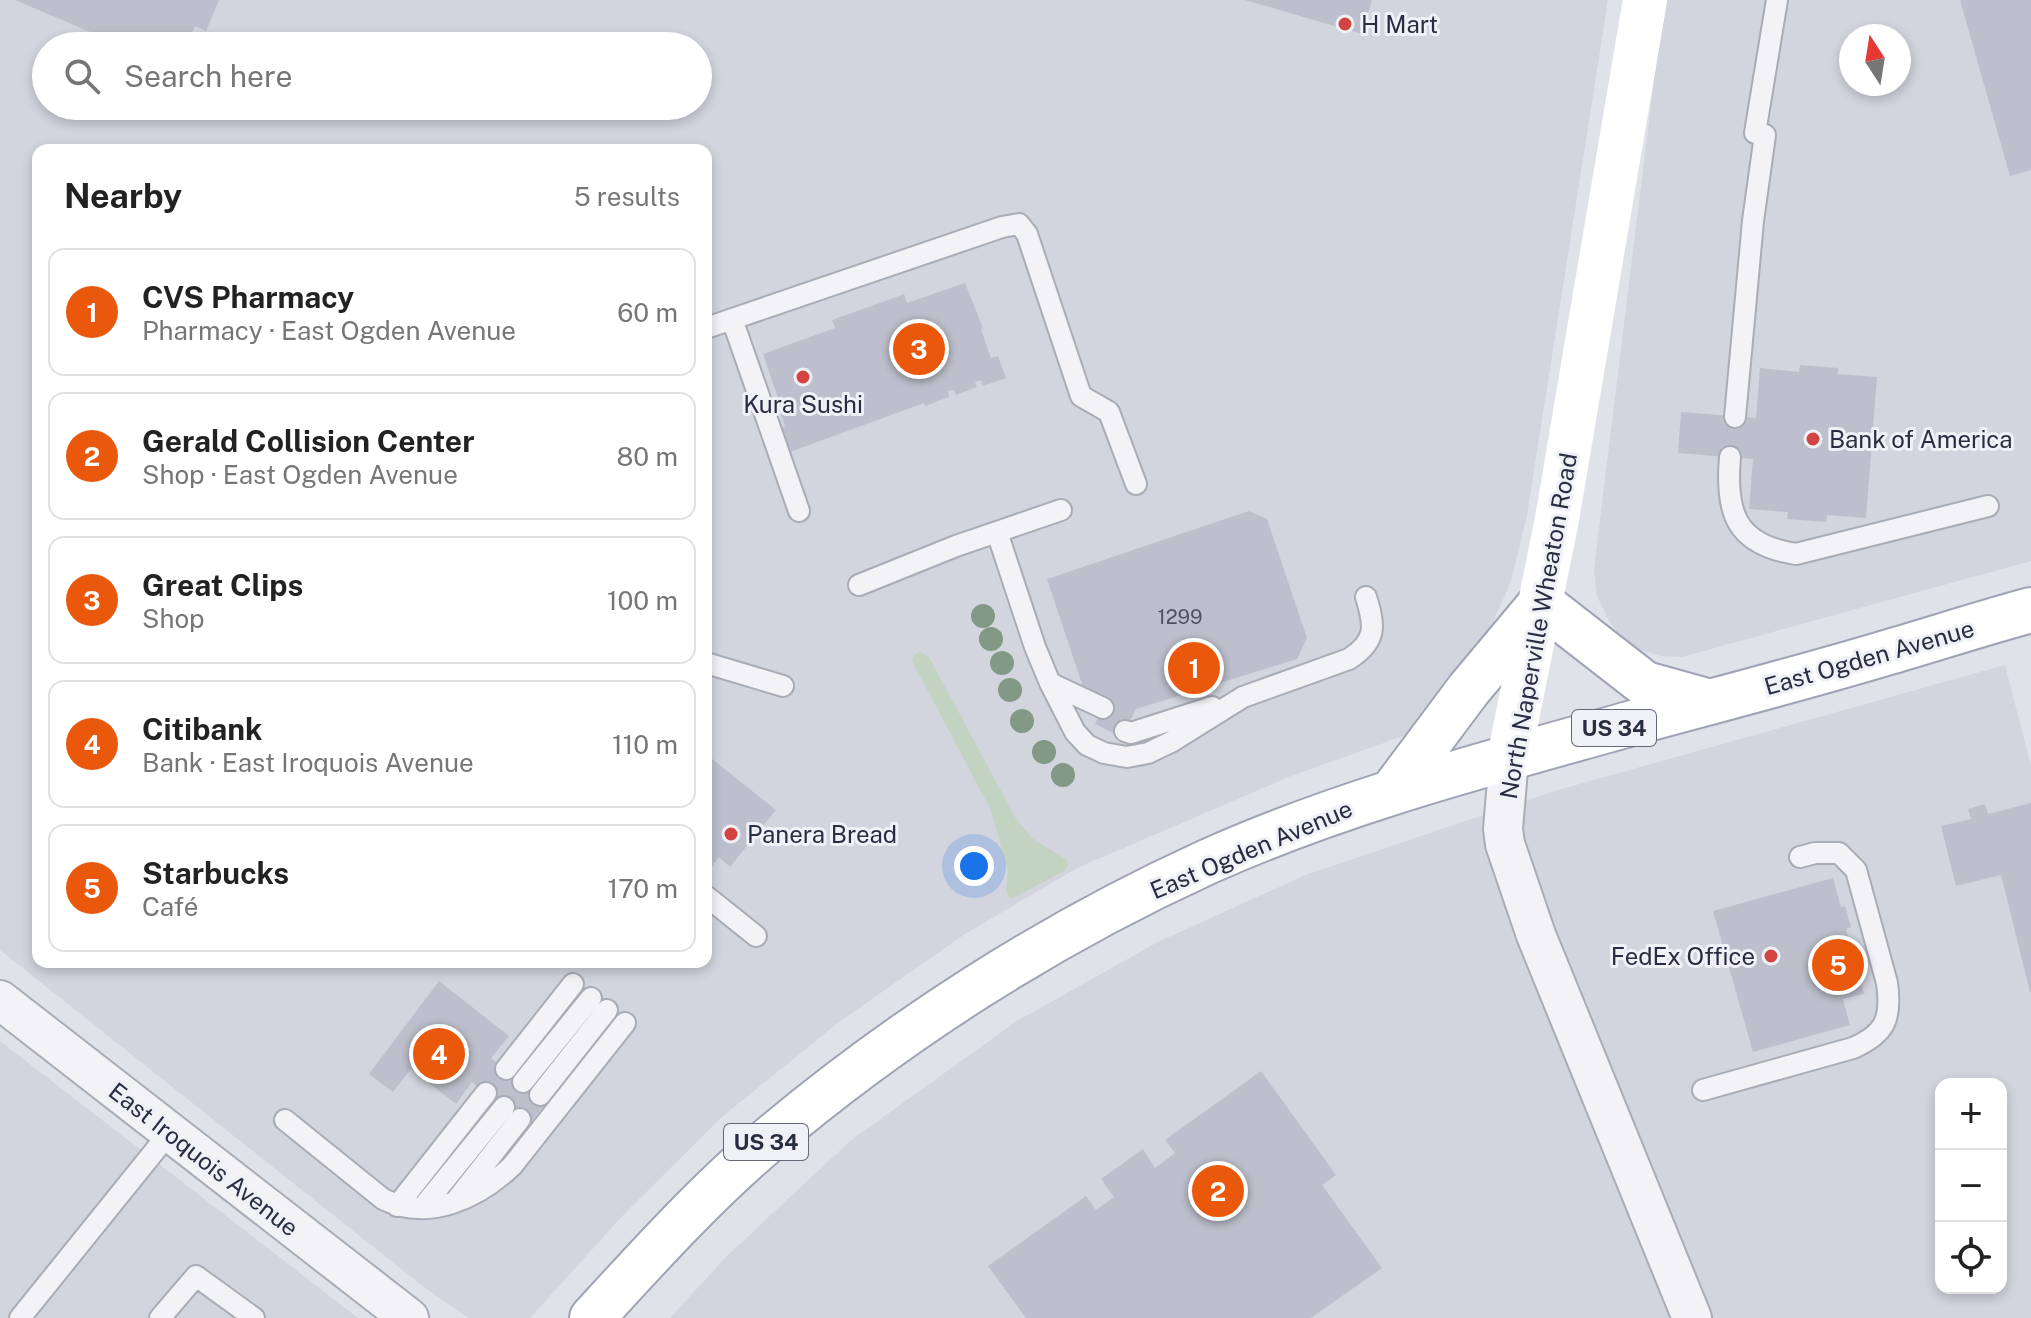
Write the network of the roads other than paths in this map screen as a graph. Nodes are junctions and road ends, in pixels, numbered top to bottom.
1 (1645, 0) edge
2 (1777, 0) edge
3 (732, 319) junction
4 (712, 326) edge
5 (1735, 417) dead end
6 (1730, 457) dead end
7 (1136, 484) dead end
8 (1988, 506) dead end
9 (1061, 510) dead end
10 (799, 511) dead end
11 (997, 532) junction
12 (859, 585) dead end
13 (1366, 597) dead end
14 (1541, 603) junction
15 (2031, 610) edge
16 (712, 665) edge
17 (1050, 683) junction
18 (783, 686) dead end
19 (1243, 697) junction
20 (1710, 702) junction
21 (1060, 703) junction
22 (1127, 726) dead end
23 (1509, 758) junction
24 (1392, 792) junction
25 (1800, 857) dead end
26 (712, 901) edge
27 (756, 936) dead end
28 (573, 984) dead end
29 (0, 1000) edge
30 (599, 1004) dead end
31 (625, 1023) dead end
32 (506, 1069) dead end
33 (532, 1089) dead end
34 (1703, 1090) dead end
35 (486, 1093) dead end
36 (285, 1120) dead end
37 (170, 1132) junction
38 (453, 1204) junction
39 (397, 1206) junction
40 (422, 1208) junction
41 (20, 1318) edge
42 (160, 1318) edge
43 (254, 1318) edge
44 (409, 1318) edge
45 (592, 1318) edge
46 (1692, 1318) edge

1 - 14 main road, North Naperville Wheaton Road
2 - 5 lane
3 - 4 lane
3 - 7 lane
3 - 10 lane
6 - 8 lane
9 - 11 lane
11 - 12 lane
11 - 17 lane
13 - 19 lane
14 - 20 main road
14 - 23 main road, North Naperville Wheaton Road
14 - 24 main road
15 - 20 main road, East Ogden Avenue / US 34
16 - 18 lane
17 - 21 lane
17 - 21 lane
19 - 21 lane
19 - 22 lane
20 - 23 main road, East Ogden Avenue / US 34
23 - 24 main road, East Ogden Avenue / US 34
23 - 46 street, North Naperville Wheaton Road
24 - 45 main road, East Ogden Avenue / US 34
25 - 34 lane
26 - 27 lane
28 - 32 lane
29 - 37 street, East Iroquois Avenue
30 - 33 lane
31 - 38 lane
35 - 39 lane
36 - 39 lane
37 - 41 lane
37 - 44 street, East Iroquois Avenue
38 - 40 lane
38 - 40 lane
39 - 40 lane
42 - 43 lane

